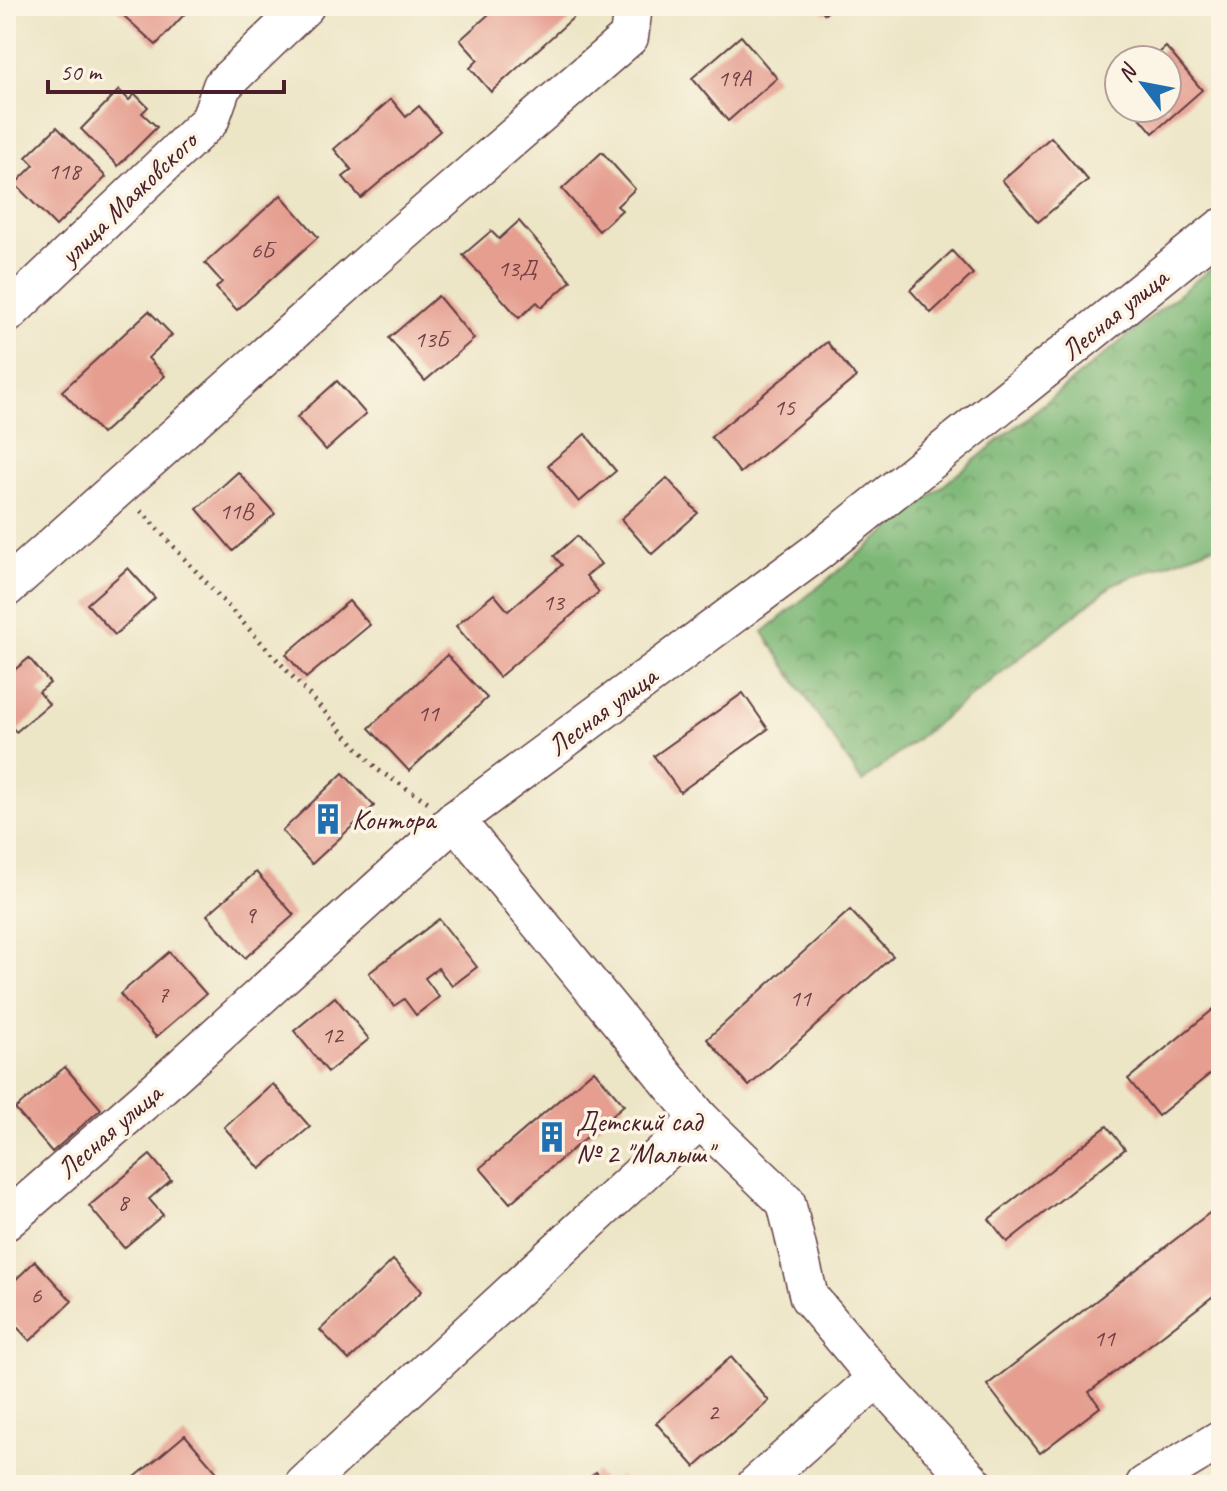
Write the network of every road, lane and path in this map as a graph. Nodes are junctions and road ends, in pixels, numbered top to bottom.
1 (305, 6) edge
2 (633, 6) edge
3 (1221, 228) edge
4 (6, 315) edge
5 (119, 487) junction
6 (6, 588) edge
7 (455, 820) junction
8 (700, 1119) junction
9 (6, 1221) edge
10 (877, 1378) junction
11 (1221, 1439) edge
12 (304, 1485) edge
13 (756, 1485) edge
14 (975, 1485) edge
15 (1145, 1485) edge

1 - 4 street, улица Маяковского
2 - 5 street
3 - 7 street, Лесная улица
5 - 6 street
5 - 7 path
7 - 8 street
7 - 9 street, Лесная улица
8 - 10 street
8 - 12 street
10 - 13 street
10 - 14 street
11 - 15 street

